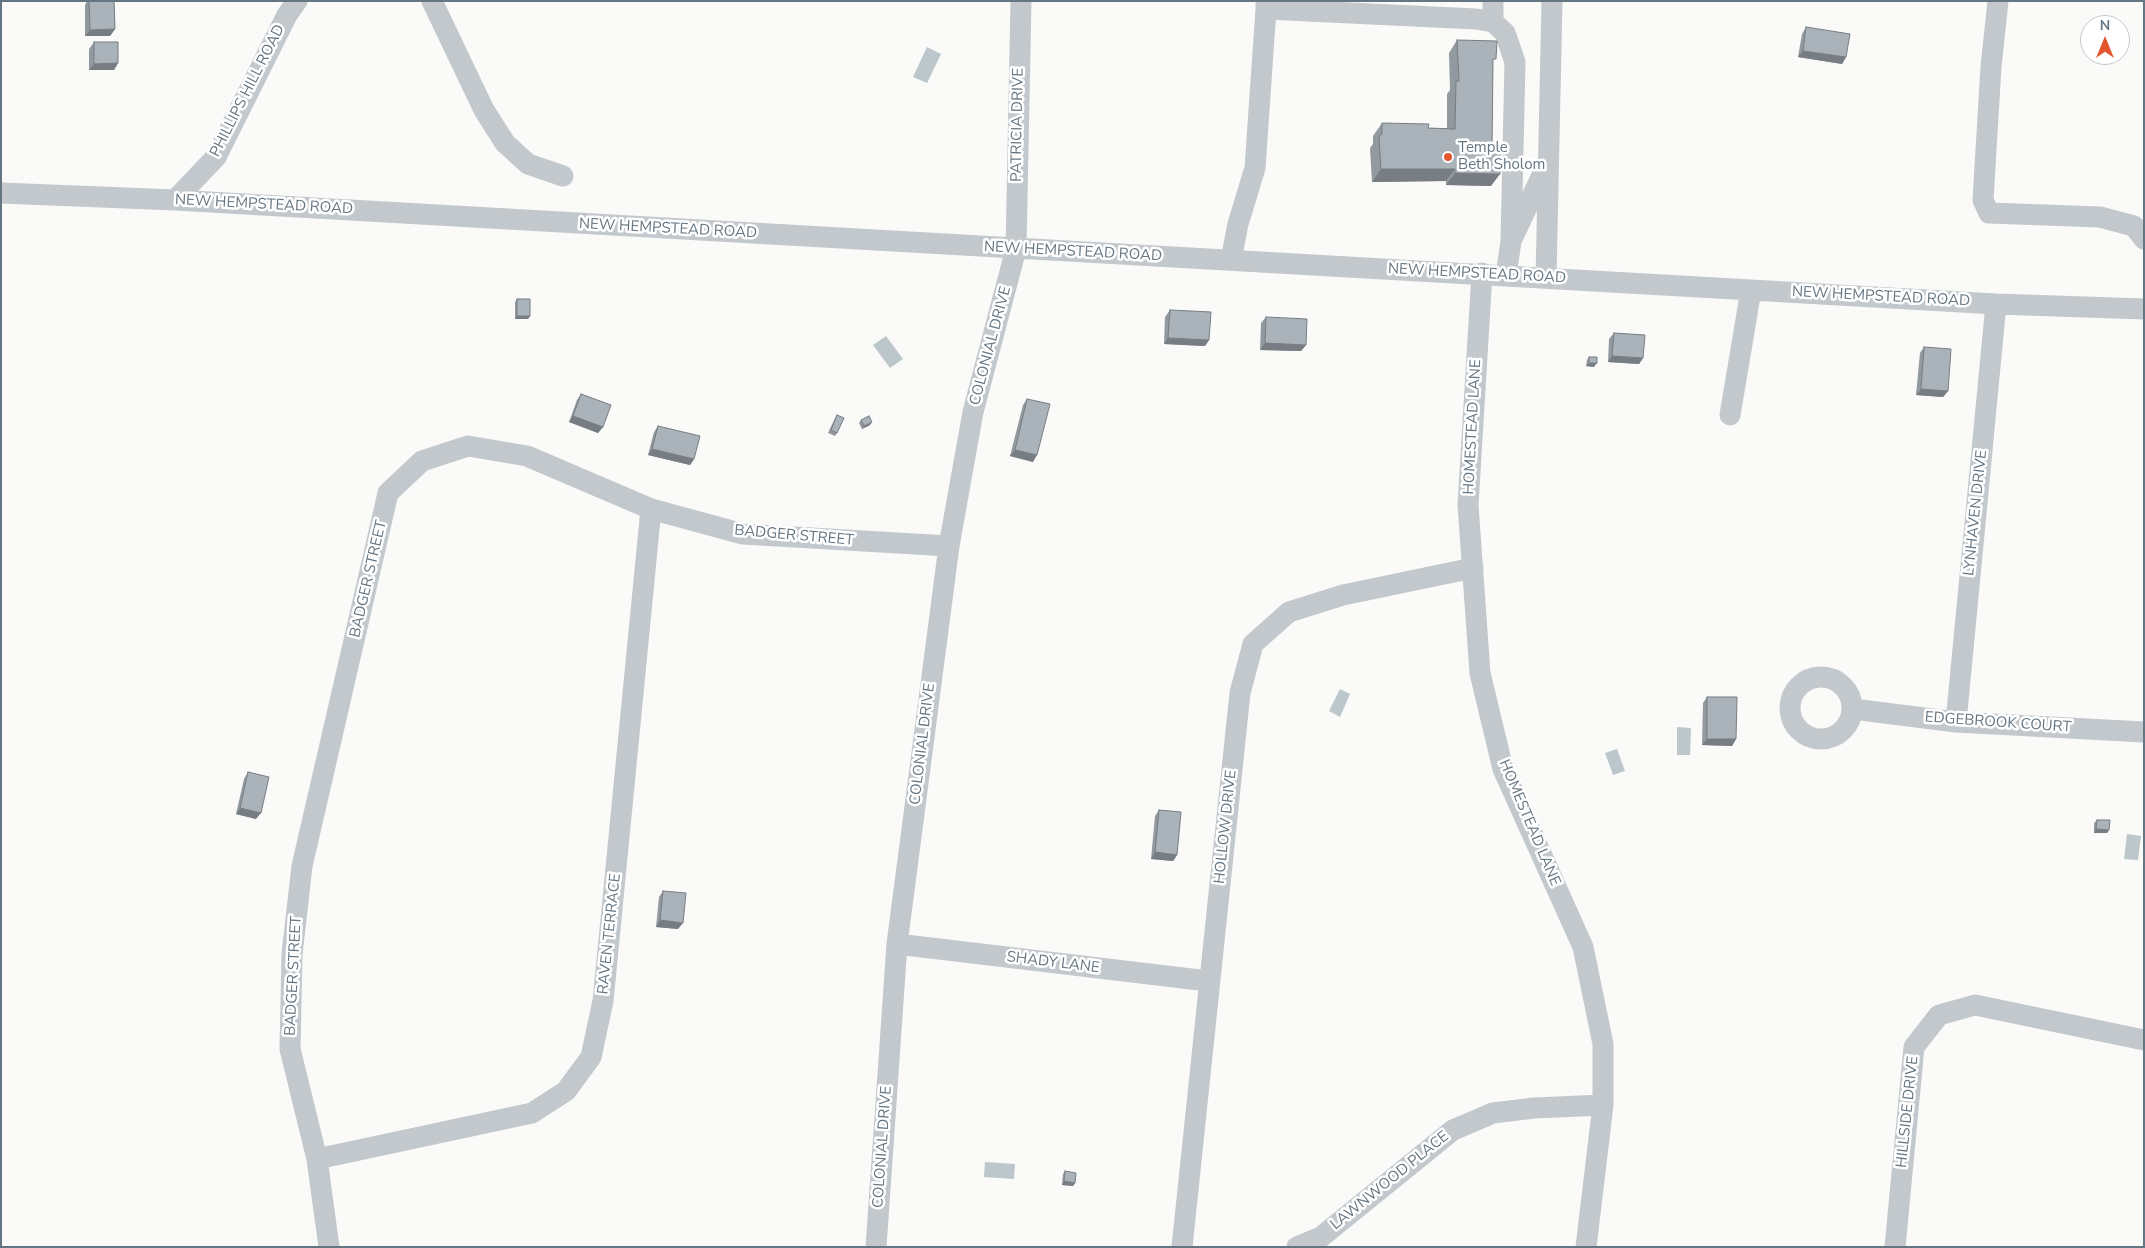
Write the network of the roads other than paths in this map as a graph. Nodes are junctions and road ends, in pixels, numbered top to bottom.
1 (297, 1) edge
2 (432, 1) edge
3 (1021, 1) edge
4 (1493, 1) edge
5 (1552, 1) edge
6 (1998, 1) edge
7 (1266, 5) edge
8 (1493, 22) junction
9 (1550, 159) junction
10 (562, 176) dead end
11 (1, 194) edge
12 (175, 200) junction
13 (2144, 240) edge
14 (1511, 241) junction
15 (1016, 249) junction
16 (1232, 260) junction
17 (1482, 273) junction
18 (1506, 276) junction
19 (1546, 278) junction
20 (1751, 290) junction
21 (1996, 304) junction
22 (2144, 309) edge
23 (1730, 415) dead end
24 (651, 509) junction
25 (949, 546) junction
26 (1473, 568) junction
27 (1853, 709) dead end
28 (1956, 722) junction
29 (2144, 732) edge
30 (897, 944) junction
31 (1208, 981) junction
32 (2144, 1040) edge
33 (1603, 1105) junction
34 (317, 1159) junction
35 (329, 1247) edge
36 (876, 1247) edge
37 (1182, 1247) edge
38 (1296, 1247) edge
39 (1586, 1247) edge
40 (1895, 1247) edge

1 - 12 street, PHILLIPS HILL ROAD
2 - 10 street
3 - 15 street, PATRICIA DRIVE
4 - 8 street
5 - 9 street
6 - 13 street
7 - 8 street
7 - 16 street
8 - 14 street
9 - 14 street
9 - 19 street
11 - 12 street, NEW HEMPSTEAD ROAD
12 - 15 street, NEW HEMPSTEAD ROAD
14 - 18 street
15 - 16 street, NEW HEMPSTEAD ROAD
15 - 25 street, COLONIAL DRIVE
16 - 17 street, NEW HEMPSTEAD ROAD
17 - 18 street, NEW HEMPSTEAD ROAD
17 - 26 street, HOMESTEAD LANE
18 - 19 street, NEW HEMPSTEAD ROAD
19 - 20 street, NEW HEMPSTEAD ROAD
20 - 21 street, NEW HEMPSTEAD ROAD
20 - 23 street
21 - 22 street, NEW HEMPSTEAD ROAD
21 - 28 street, LYNHAVEN DRIVE
24 - 25 street, BADGER STREET
24 - 34 street, RAVEN TERRACE
24 - 34 street, BADGER STREET
25 - 30 street, COLONIAL DRIVE
26 - 31 street, HOLLOW DRIVE
26 - 33 street, HOMESTEAD LANE
27 - 28 street, EDGEBROOK COURT
28 - 29 street, EDGEBROOK COURT
30 - 31 street, SHADY LANE
30 - 36 street, COLONIAL DRIVE
31 - 37 street, HOLLOW DRIVE
32 - 40 street, HILLSIDE DRIVE
33 - 38 street, LAWNWOOD PLACE
33 - 39 street, HOMESTEAD LANE
34 - 35 street, BADGER STREET

